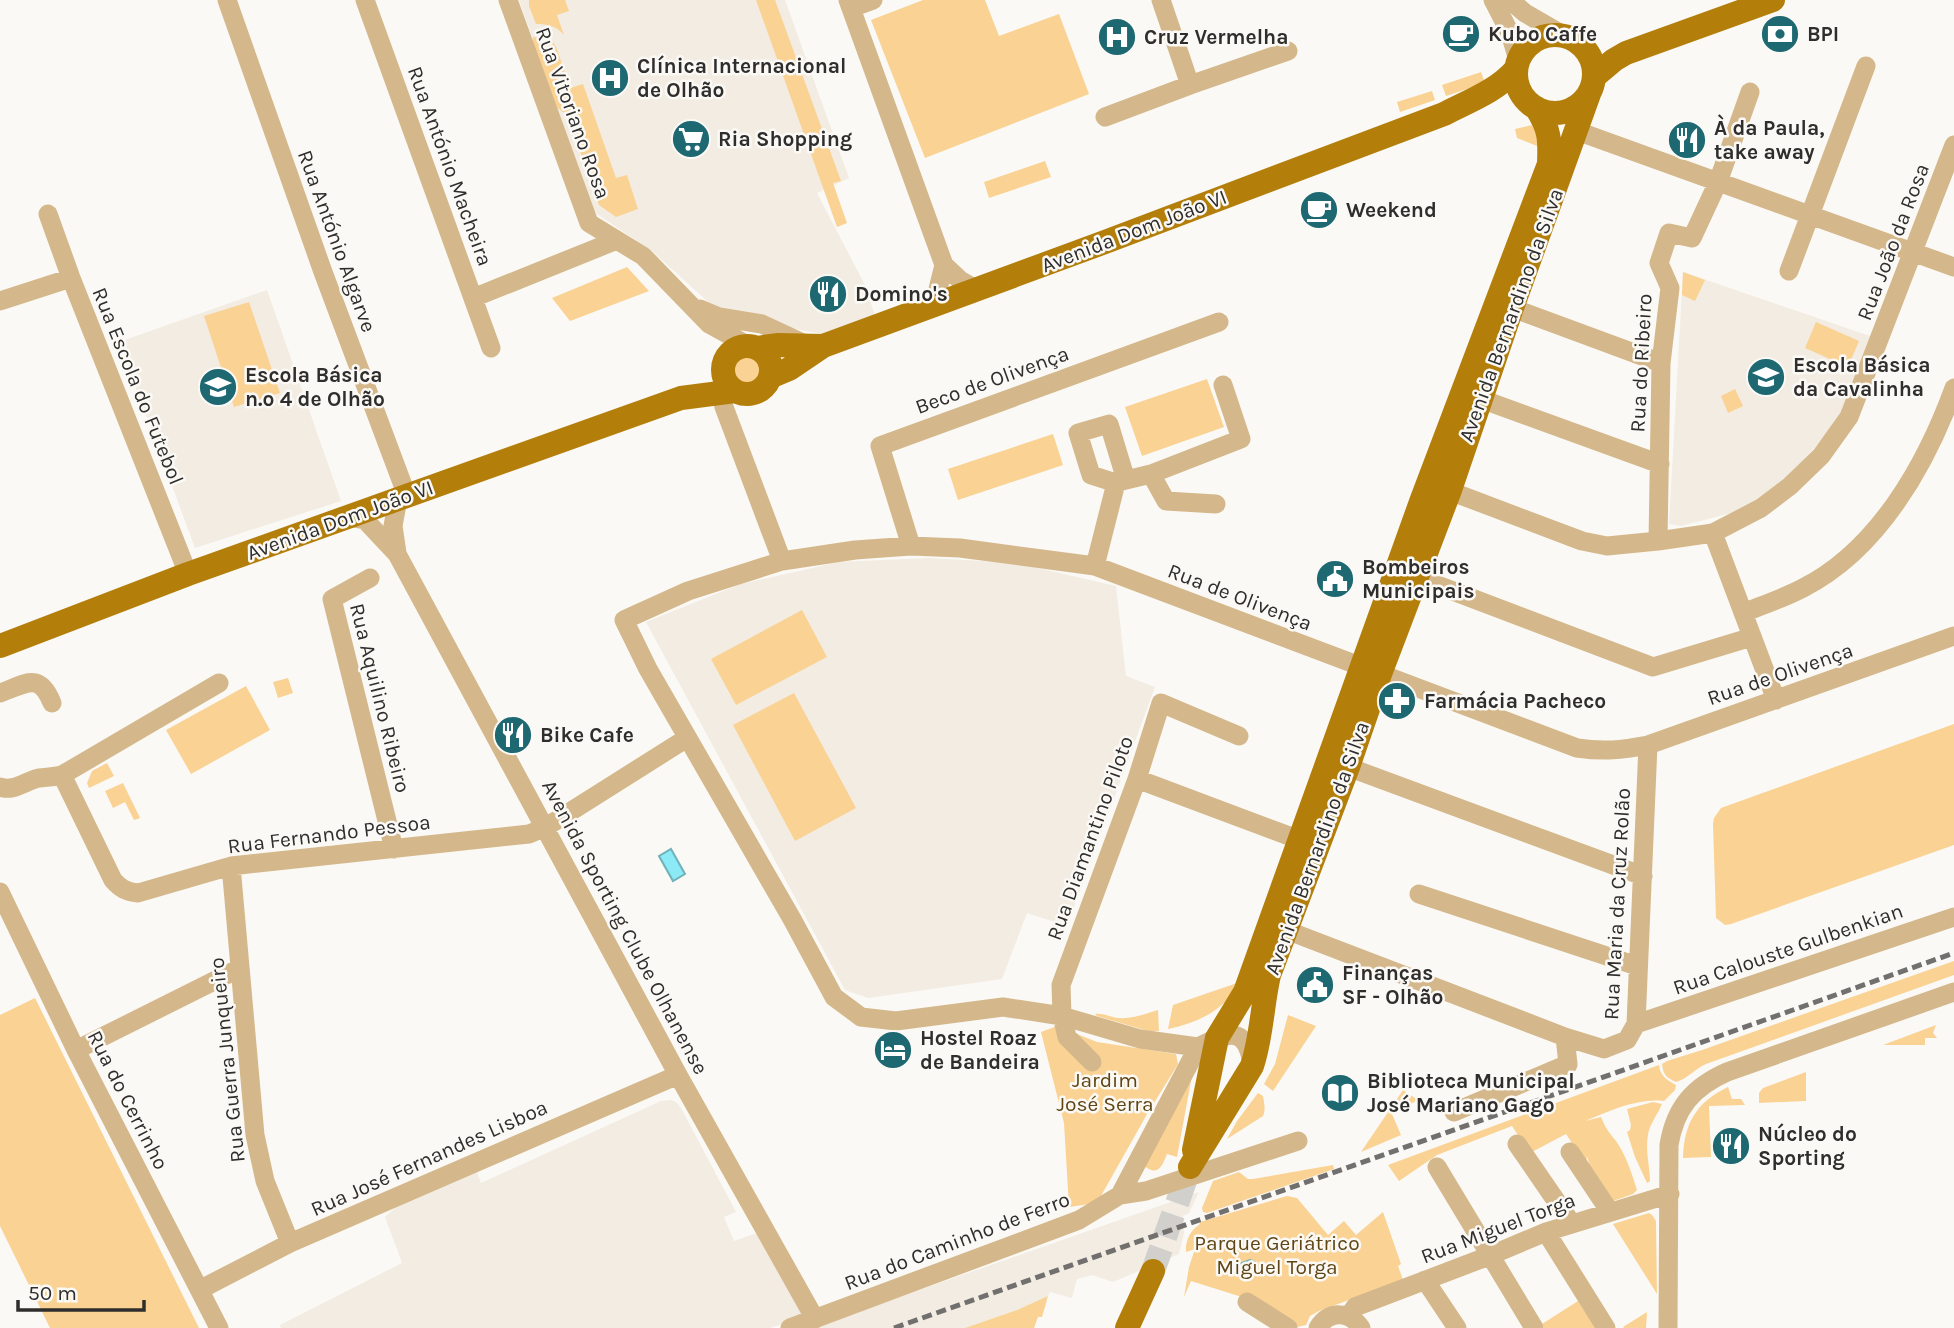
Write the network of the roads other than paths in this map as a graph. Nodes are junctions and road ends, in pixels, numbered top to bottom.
1 (227, 0) edge
2 (365, 0) edge
3 (508, 0) edge
4 (873, 0) edge
5 (1161, 0) edge
6 (1493, 0) edge
7 (1510, 0) edge
8 (1742, 0) edge
9 (1773, 0) edge
10 (849, 4) edge
11 (1571, 39) junction
12 (1288, 51) dead end
13 (1517, 64) junction
14 (1866, 66) dead end
15 (1190, 85) junction
16 (1592, 85) junction
17 (1750, 92) dead end
18 (1533, 106) junction
19 (1444, 114) junction
20 (1105, 117) dead end
21 (1577, 131) junction
22 (1954, 145) edge
23 (1718, 182) junction
24 (48, 214) dead end
25 (1811, 216) junction
26 (617, 240) junction
27 (1913, 252) junction
28 (944, 265) junction
29 (1954, 267) edge
30 (1789, 271) dead end
31 (71, 278) junction
32 (977, 290) junction
33 (473, 298) junction
34 (0, 301) edge
35 (693, 305) junction
36 (934, 305) junction
37 (1512, 308) junction
38 (1219, 322) dead end
39 (817, 346) junction
40 (753, 347) junction
41 (491, 348) dead end
42 (1661, 363) junction
43 (723, 365) junction
44 (770, 377) junction
45 (1223, 385) dead end
46 (1954, 388) edge
47 (728, 392) junction
48 (681, 398) junction
49 (1481, 398) junction
50 (1660, 464) junction
51 (1152, 474) junction
52 (1439, 487) junction
53 (402, 498) junction
54 (1216, 504) dead end
55 (348, 517) junction
56 (1713, 533) junction
57 (1658, 541) junction
58 (911, 546) junction
59 (397, 554) junction
60 (782, 561) junction
61 (1095, 566) junction
62 (188, 573) junction
63 (1416, 577) junction
64 (370, 578) dead end
65 (1743, 612) junction
66 (1954, 636) edge
67 (1752, 637) junction
68 (0, 646) edge
69 (1371, 671) junction
70 (219, 683) dead end
71 (0, 694) edge
72 (1776, 700) junction
73 (52, 703) dead end
74 (1239, 736) dead end
75 (687, 738) junction
76 (1648, 745) junction
77 (1348, 767) junction
78 (62, 775) junction
79 (1137, 779) junction
80 (0, 788) edge
81 (546, 827) junction
82 (1300, 840) junction
83 (394, 849) junction
84 (231, 866) junction
85 (1643, 876) junction
86 (0, 892) edge
87 (1419, 894) dead end
88 (1954, 917) edge
89 (1286, 930) junction
90 (1637, 966) junction
91 (240, 968) junction
92 (1954, 992) edge
93 (1062, 1016) junction
94 (1636, 1024) junction
95 (1565, 1037) junction
96 (1207, 1042) junction
97 (76, 1049) junction
98 (1092, 1062) dead end
99 (1252, 1066) junction
100 (678, 1075) junction
101 (1454, 1112) dead end
102 (1298, 1142) dead end
103 (1517, 1144) dead end
104 (1570, 1152) dead end
105 (1437, 1167) dead end
106 (1670, 1194) junction
107 (1120, 1195) junction
108 (1610, 1212) junction
109 (1572, 1224) junction
110 (1546, 1231) junction
111 (290, 1244) junction
112 (1489, 1256) junction
113 (1425, 1280) junction
114 (201, 1289) junction
115 (1247, 1302) dead end
116 (816, 1319) junction
117 (1355, 1322) edge
118 (219, 1328) edge
119 (790, 1328) edge
120 (1127, 1328) edge
121 (1137, 1328) edge
122 (1288, 1328) edge
123 (1318, 1328) edge
124 (1457, 1328) edge
125 (1534, 1328) edge
126 (1606, 1328) edge
127 (1668, 1328) edge

1 - 53 street, Rua António Algarve
2 - 33 street, Rua António Macheira
3 - 26 street, Rua Vitoriano Rosa
4 - 10 street
5 - 15 street
6 - 13 street
7 - 11 street
8 - 11 main road
9 - 16 main road
10 - 28 street
11 - 13 main road
11 - 16 main road
12 - 15 street
13 - 18 main road
13 - 19 main road, Avenida Dom João VI
14 - 25 street
15 - 20 street
16 - 18 main road
16 - 21 main road, Avenida Bernardino da Silva
17 - 23 street
18 - 19 main road, Avenida Dom João VI
18 - 52 main road, Avenida Bernardino da Silva
19 - 32 main road, Avenida Dom João VI
21 - 23 street
21 - 37 main road, Avenida Bernardino da Silva
22 - 27 street, Rua João da Rosa
23 - 25 street
23 - 42 street, Rua do Ribeiro
24 - 31 street, Rua Escola do Futebol
25 - 27 street
25 - 30 street
26 - 33 street
26 - 35 street, Rua Vitoriano Rosa
27 - 29 street
27 - 56 street, Rua João da Rosa
28 - 32 street
28 - 36 street
31 - 34 street
31 - 62 street, Rua Escola do Futebol
32 - 36 main road, Avenida Dom João VI
33 - 41 street, Rua António Macheira
35 - 39 street
35 - 40 street, Rua Vitoriano Rosa
36 - 39 main road, Avenida Dom João VI
37 - 42 street
37 - 49 main road, Avenida Bernardino da Silva
38 - 58 street, Beco de Olivença
39 - 40 main road, Avenida Dom João VI
39 - 44 main road, Avenida Dom João VI
40 - 43 main road
40 - 44 main road
42 - 50 street, Rua do Ribeiro
43 - 47 main road
43 - 48 main road, Avenida Dom João VI
44 - 47 main road
45 - 51 street
46 - 65 street
47 - 48 main road, Avenida Dom João VI
47 - 60 street
48 - 53 main road, Avenida Dom João VI
49 - 50 street
49 - 52 main road, Avenida Bernardino da Silva
50 - 57 street, Rua do Ribeiro
51 - 54 street
51 - 61 street
52 - 57 street, Rua João da Rosa
52 - 63 main road, Avenida Bernardino da Silva
52 - 69 main road, Avenida Bernardino da Silva
53 - 55 main road, Avenida Dom João VI
53 - 59 street, Avenida Sporting Clube Olhanense
55 - 59 street, Avenida Sporting Clube Olhanense
55 - 62 main road, Avenida Dom João VI
56 - 57 street, Rua João da Rosa
56 - 65 street
58 - 60 street, Rua de Olivença
58 - 61 street, Rua de Olivença
59 - 81 street, Avenida Sporting Clube Olhanense
60 - 75 street, Rua de Olivença
61 - 69 street, Rua de Olivença
62 - 68 main road, Avenida Dom João VI
63 - 67 street
63 - 69 main road, Avenida Bernardino da Silva
64 - 83 street, Rua Aquilino Ribeiro
65 - 67 street
66 - 72 street, Rua de Olivença
67 - 72 street
69 - 76 street, Rua de Olivença
69 - 77 main road, Avenida Bernardino da Silva
69 - 82 main road, Avenida Bernardino da Silva
70 - 78 street
71 - 73 street
72 - 76 street, Rua de Olivença
74 - 79 street, Rua Diamantino Piloto
75 - 81 street, Rua Fernando Pessoa
75 - 93 street
76 - 85 street, Rua Maria da Cruz Rolão
77 - 85 street
77 - 89 main road, Avenida Bernardino da Silva
78 - 80 street
78 - 84 street, Rua Fernando Pessoa
79 - 82 street
79 - 93 street, Rua Diamantino Piloto
81 - 83 street, Rua Fernando Pessoa
81 - 100 street, Avenida Sporting Clube Olhanense
82 - 96 main road, Avenida Bernardino da Silva
83 - 84 street, Rua Fernando Pessoa
84 - 91 street, Rua Guerra Junqueiro
85 - 90 street, Rua Maria da Cruz Rolão
86 - 97 street, Rua do Cerrinho
87 - 90 street
88 - 94 street, Rua Calouste Gulbenkian
89 - 95 street, Rua Maria da Cruz Rolão
89 - 99 main road, Avenida Bernardino da Silva
90 - 94 street, Rua Maria da Cruz Rolão
91 - 97 street
91 - 111 street, Rua Guerra Junqueiro
92 - 106 street
93 - 96 street
93 - 98 street, Rua Diamantino Piloto
94 - 95 street, Rua Maria da Cruz Rolão
95 - 101 street
96 - 99 street
96 - 99 main road, Avenida Bernardino da Silva
96 - 107 street
97 - 114 street, Rua do Cerrinho
100 - 111 street, Rua José Fernandes Lisboa
100 - 116 street, Avenida Sporting Clube Olhanense
102 - 107 street, Rua do Caminho de Ferro
103 - 109 street
104 - 108 street
105 - 112 street
106 - 108 street, Rua Miguel Torga
106 - 127 street
107 - 116 street, Rua do Caminho de Ferro
108 - 109 street, Rua Miguel Torga
109 - 110 street, Rua Miguel Torga
110 - 112 street, Rua Miguel Torga
110 - 126 street
111 - 114 street, Rua José Fernandes Lisboa
112 - 113 street, Rua Miguel Torga
112 - 125 street
113 - 117 street, Rua Miguel Torga
113 - 124 street
114 - 118 street, Rua do Cerrinho
115 - 122 street
116 - 119 street, Rua do Caminho de Ferro
117 - 123 street, Rua Miguel Torga
120 - 121 main road

